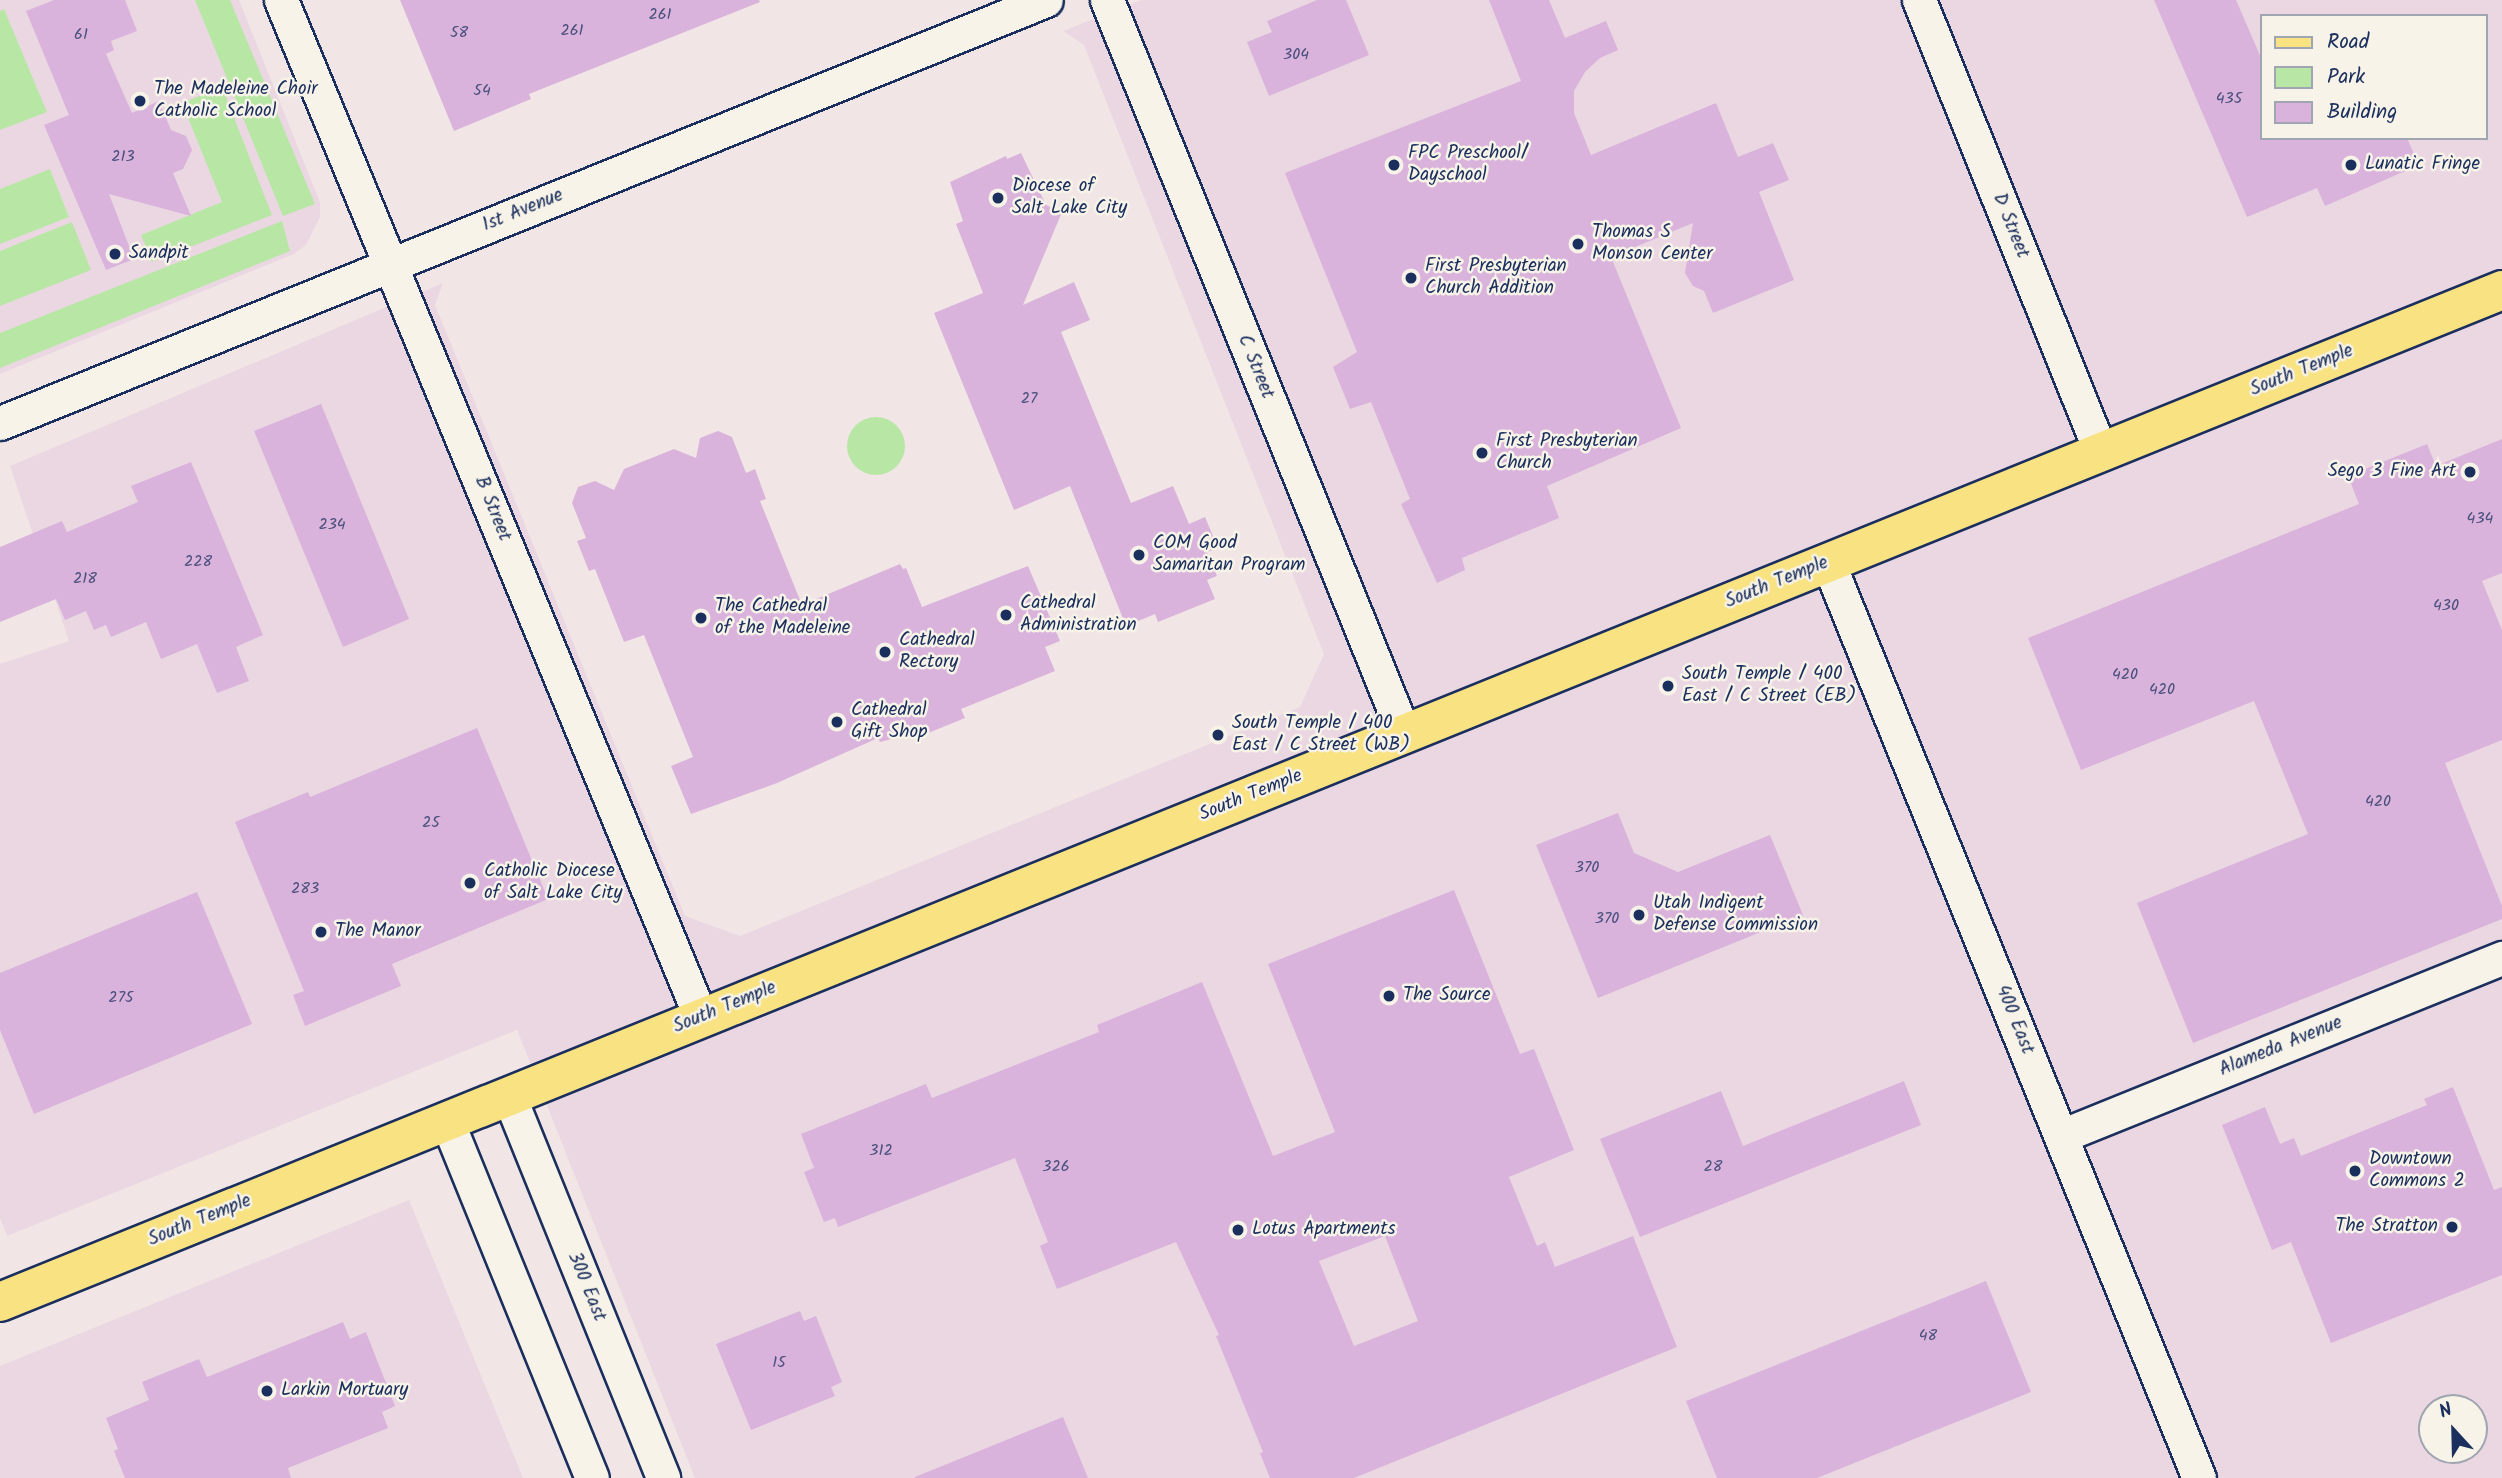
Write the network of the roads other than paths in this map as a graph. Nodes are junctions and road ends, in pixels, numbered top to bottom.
1 (281, 0) edge
2 (1046, 0) edge
3 (1107, 0) edge
4 (1919, 0) edge
5 (390, 264) junction
6 (2502, 290) edge
7 (0, 423) edge
8 (2101, 452) junction
9 (1828, 562) junction
10 (1404, 734) junction
11 (2502, 958) edge
12 (701, 1018) junction
13 (509, 1096) junction
14 (447, 1121) junction
15 (2061, 1136) junction
16 (0, 1302) edge
17 (592, 1478) edge
18 (663, 1478) edge
19 (2199, 1478) edge

1 - 5 street, B Street
2 - 5 street, 1st Avenue
3 - 10 street, C Street
4 - 8 street, D Street
5 - 7 street, 1st Avenue
5 - 12 street, B Street
6 - 8 main road, South Temple
8 - 9 main road, South Temple
9 - 10 main road, South Temple
9 - 15 street, 400 East
10 - 12 main road, South Temple
11 - 15 street, Alameda Avenue
12 - 13 main road, South Temple
13 - 14 main road, South Temple
13 - 18 street, 300 East
14 - 16 main road, South Temple
14 - 17 street
15 - 19 street, 400 East

